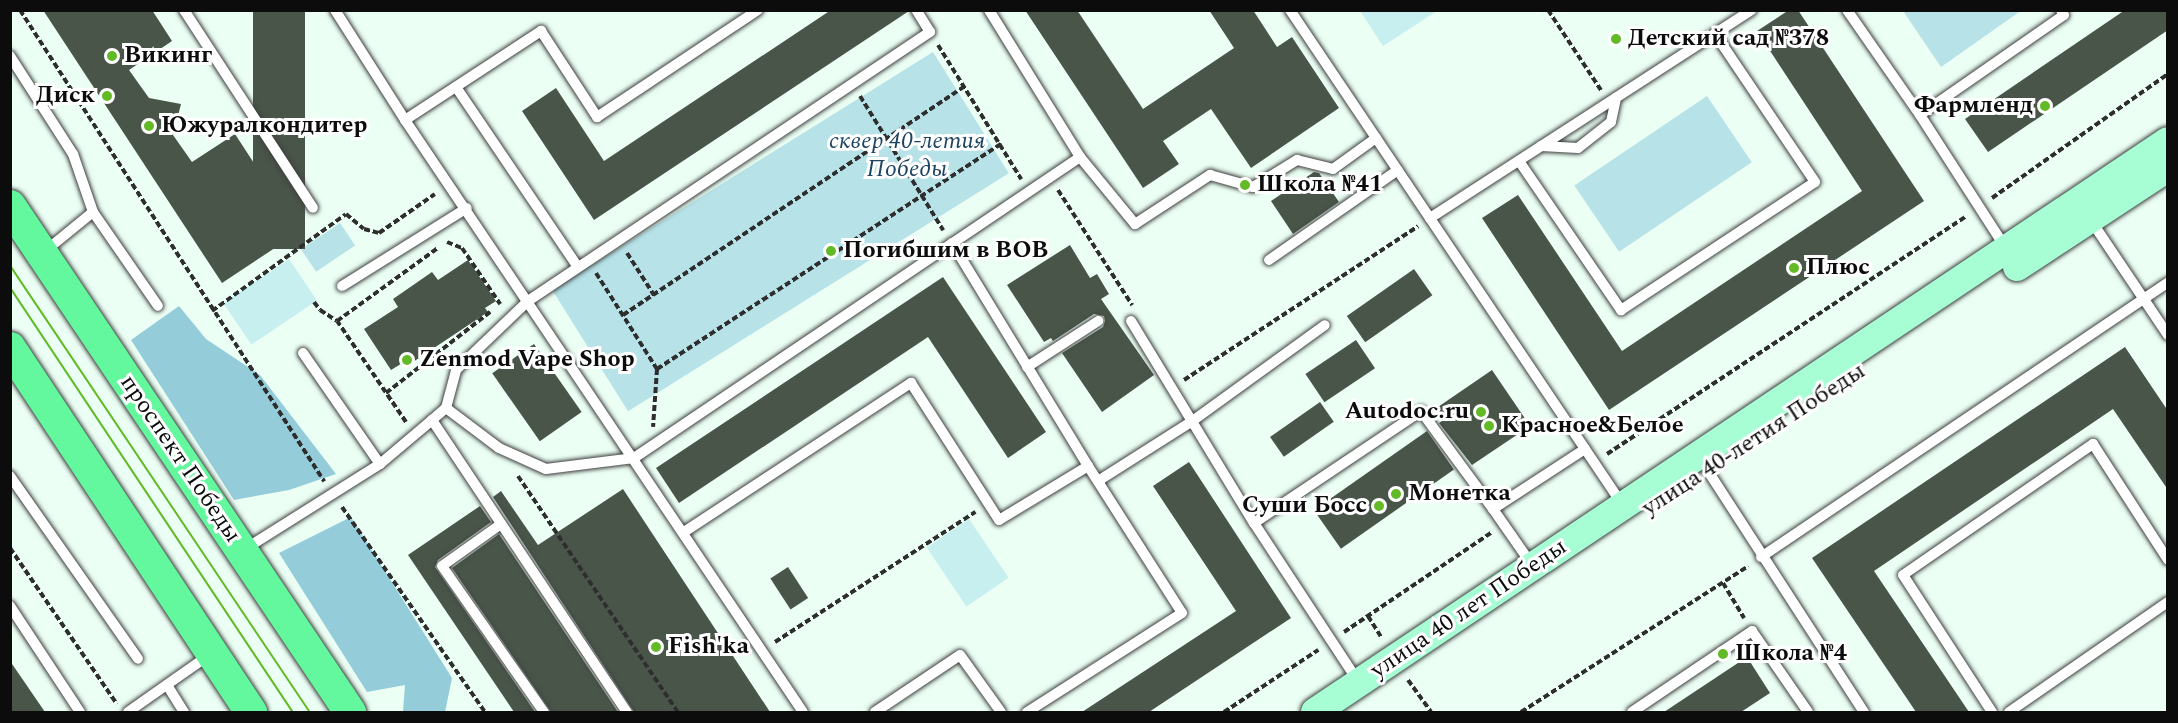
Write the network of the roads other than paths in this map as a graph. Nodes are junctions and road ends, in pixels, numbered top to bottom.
1 (184, 10) edge
2 (335, 10) edge
3 (758, 10) edge
4 (916, 10) edge
5 (989, 10) edge
6 (1290, 10) edge
7 (1752, 10) edge
8 (1847, 10) edge
9 (2061, 10) edge
10 (1715, 34) junction
11 (10, 56) edge
12 (456, 87) junction
13 (1612, 100) junction
14 (1920, 115) junction
15 (405, 120) junction
16 (1376, 138) junction
17 (2168, 141) edge
18 (1541, 146) junction
19 (1080, 157) junction
20 (1519, 160) junction
21 (2168, 168) edge
22 (1398, 170) junction
23 (10, 206) edge
24 (313, 208) dead end
25 (467, 208) junction
26 (93, 212) junction
27 (1430, 218) junction
28 (2090, 219) junction
29 (952, 243) junction
30 (41, 254) junction
31 (2012, 258) junction
32 (1269, 260) dead end
33 (578, 267) junction
34 (2168, 282) edge
35 (342, 286) dead end
36 (2143, 299) junction
37 (528, 301) junction
38 (158, 306) dead end
39 (1134, 317) road end
40 (1098, 321) dead end
41 (1325, 325) dead end
42 (2168, 335) edge
43 (10, 348) edge
44 (303, 352) dead end
45 (1027, 367) junction
46 (446, 408) junction
47 (432, 420) junction
48 (1191, 422) junction
49 (1585, 449) junction
50 (634, 458) junction
51 (1703, 463) junction
52 (380, 464) junction
53 (1088, 466) junction
54 (10, 476) edge
55 (1098, 481) junction
56 (1622, 504) junction
57 (1494, 509) junction
58 (1254, 523) junction
59 (501, 524) junction
60 (684, 532) junction
61 (242, 551) junction
62 (1761, 557) junction
63 (2168, 560) edge
64 (1532, 566) junction
65 (2168, 602) edge
66 (10, 606) edge
67 (212, 653) junction
68 (138, 659) dead end
69 (166, 685) junction
70 (1363, 689) junction
71 (879, 711) edge
72 (80, 712) edge
73 (128, 712) edge
74 (184, 712) edge
75 (251, 712) edge
76 (350, 712) edge
77 (544, 712) edge
78 (627, 712) edge
79 (804, 712) edge
80 (1001, 712) edge
81 (1027, 712) edge
82 (1315, 712) edge
83 (1341, 712) edge
84 (1632, 712) edge
85 (1808, 712) edge
86 (1864, 712) edge
87 (1992, 712) edge
88 (2009, 712) edge

1 - 24 lane
2 - 15 lane
3 - 12 lane
4 - 33 lane
5 - 19 lane
6 - 16 lane
7 - 10 lane
8 - 14 lane
9 - 14 lane
10 - 13 lane
10 - 20 lane
11 - 26 lane
12 - 15 lane
12 - 33 lane
13 - 18 lane
13 - 18 lane
14 - 31 lane
15 - 25 lane
16 - 19 lane
16 - 22 lane
17 - 31 street, улица 40-летия Победы
18 - 20 lane
19 - 29 lane
20 - 27 lane
21 - 28 street, улица 40-летия Победы
22 - 27 lane
22 - 32 lane
23 - 30 main road, проспект Победы
25 - 35 lane
25 - 37 lane
26 - 30 lane
26 - 38 lane
27 - 49 lane
28 - 31 street, улица 40-летия Победы
28 - 36 lane
29 - 45 lane
29 - 50 lane
30 - 61 main road, проспект Победы
31 - 51 street, улица 40-летия Победы
33 - 37 lane
34 - 36 lane
36 - 42 lane
36 - 62 lane
37 - 46 lane
37 - 50 lane
39 - 48 lane
40 - 45 lane
41 - 48 lane
43 - 67 main road
44 - 52 lane
45 - 53 lane
46 - 47 lane
46 - 50 lane
47 - 52 lane
47 - 59 lane
48 - 55 lane
48 - 58 lane
49 - 56 lane
49 - 57 lane
50 - 60 lane
51 - 56 street, улица 40-летия Победы
51 - 62 lane
51 - 70 street, улица 40-летия Победы
52 - 61 lane
53 - 55 lane
53 - 60 lane
54 - 68 lane
55 - 81 lane
56 - 64 street, улица 40 лет Победы
57 - 58 lane
57 - 64 lane
58 - 70 lane
59 - 77 lane
59 - 78 lane
60 - 79 lane
61 - 76 main road, проспект Победы
62 - 86 lane
63 - 87 lane
64 - 70 street, улица 40 лет Победы
65 - 88 lane
66 - 72 lane
67 - 69 lane
67 - 75 main road
69 - 73 lane
69 - 74 lane
70 - 82 street, улица 40 лет Победы
70 - 83 street, улица 40-летия Победы
71 - 80 lane
84 - 85 lane

